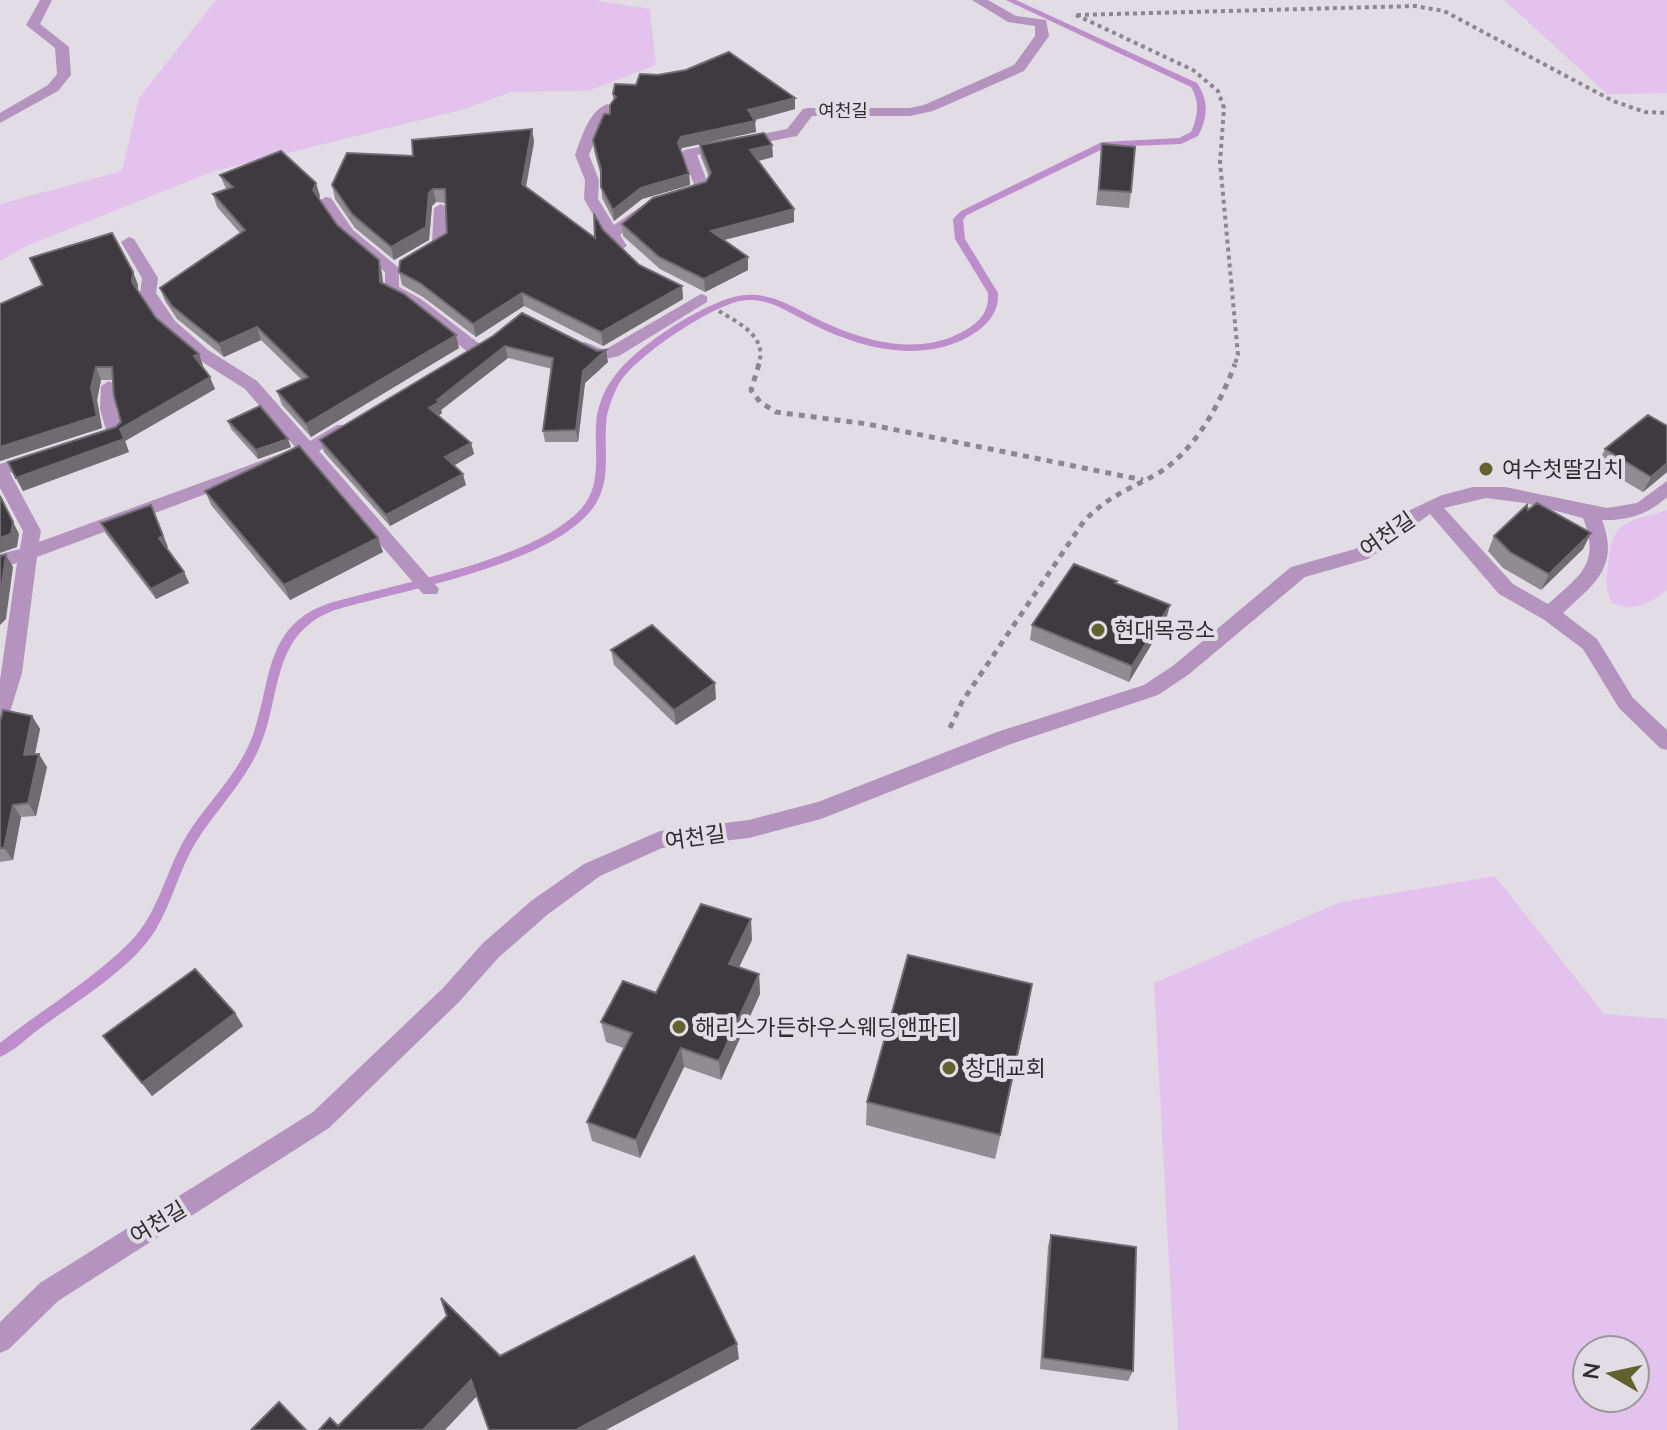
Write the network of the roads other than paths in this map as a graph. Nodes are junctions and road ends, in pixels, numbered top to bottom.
1 (46, 0) edge
2 (978, 0) edge
3 (607, 108) edge
4 (0, 119) edge
5 (326, 201) dead end
6 (441, 208) edge
7 (612, 234) junction
8 (129, 242) dead end
9 (627, 258) edge
10 (393, 271) junction
11 (694, 296) dead end
12 (574, 341) edge
13 (475, 349) edge
14 (109, 386) edge
15 (361, 418) edge
16 (310, 449) junction
17 (0, 470) edge
18 (1667, 487) edge
19 (1432, 505) junction
20 (1590, 512) junction
21 (28, 553) junction
22 (0, 561) edge
23 (430, 589) dead end
24 (1550, 614) junction
25 (0, 712) edge
26 (1667, 742) edge
27 (0, 1340) edge

1 - 4 street
2 - 7 street, 여천길
3 - 7 street
5 - 10 street
6 - 10 street
7 - 9 street
8 - 16 street
10 - 13 street
11 - 12 street
14 - 17 street
15 - 16 street
16 - 21 street
16 - 23 street
17 - 21 street
18 - 20 street, 여천길
19 - 20 street, 여천길
19 - 24 street, 여천길
19 - 27 street, 여천길
20 - 24 street
21 - 22 street
21 - 25 street
24 - 26 street, 여천길

